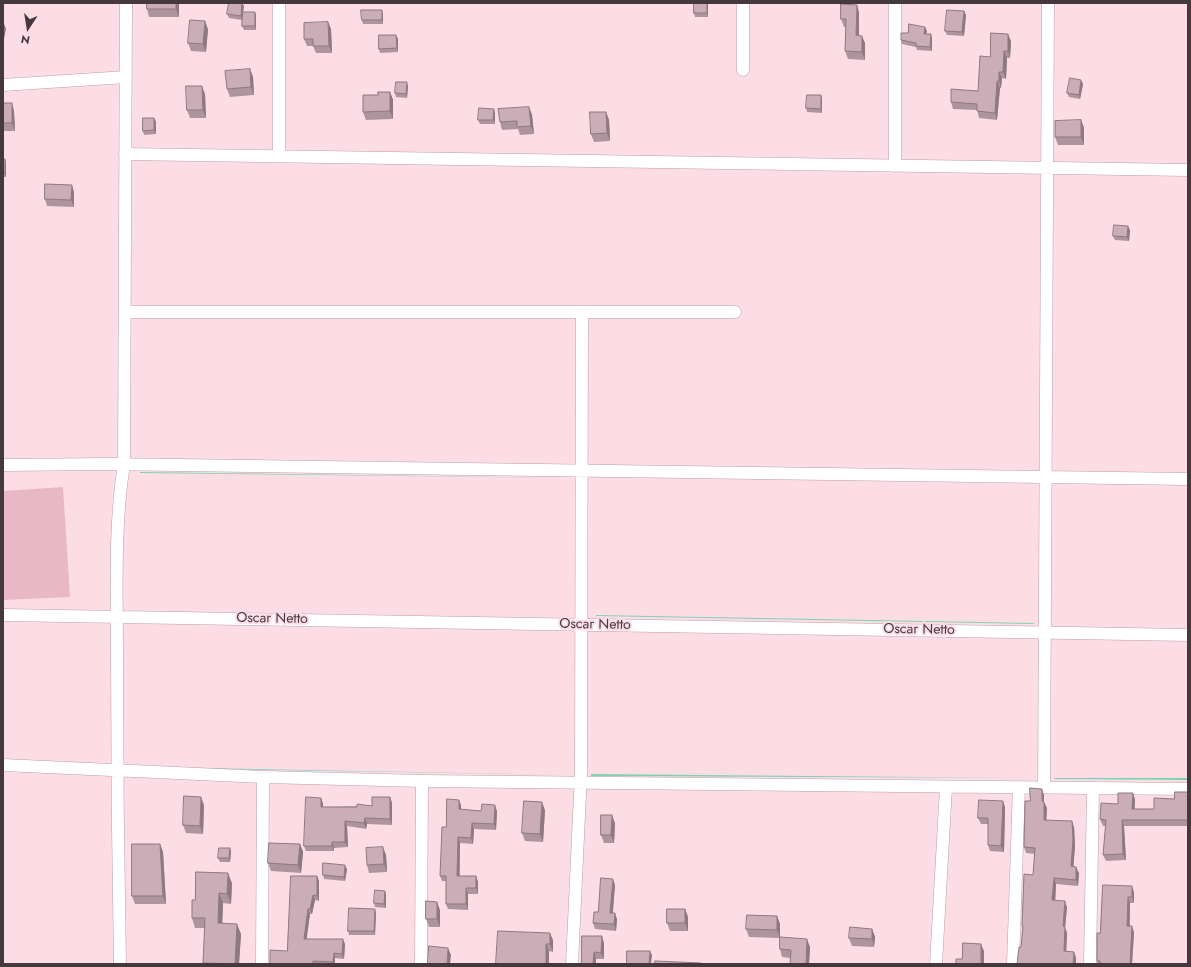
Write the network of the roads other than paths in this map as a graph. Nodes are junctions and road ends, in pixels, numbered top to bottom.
1 (126, 3) edge
2 (279, 3) edge
3 (743, 3) edge
4 (895, 3) edge
5 (1048, 3) edge
6 (744, 70) dead end
7 (126, 76) junction
8 (3, 84) edge
9 (125, 154) junction
10 (278, 156) junction
11 (894, 166) junction
12 (1048, 168) junction
13 (1188, 170) edge
14 (125, 312) junction
15 (582, 312) junction
16 (735, 312) dead end
17 (3, 464) edge
18 (124, 464) junction
19 (581, 471) junction
20 (1046, 477) junction
21 (1188, 479) edge
22 (3, 615) edge
23 (117, 616) junction
24 (581, 624) junction
25 (1045, 632) junction
26 (1188, 635) edge
27 (3, 765) edge
28 (116, 769) junction
29 (263, 777) junction
30 (422, 780) junction
31 (580, 783) junction
32 (946, 787) junction
33 (1019, 787) junction
34 (1044, 787) junction
35 (1093, 788) junction
36 (1188, 789) edge
37 (120, 964) edge
38 (262, 964) edge
39 (420, 964) edge
40 (572, 964) edge
41 (936, 964) edge
42 (1013, 964) edge
43 (1090, 964) edge

1 - 7 street
2 - 10 street
3 - 6 street
4 - 11 street
5 - 12 street
7 - 8 street
7 - 9 street
9 - 10 street
9 - 14 street
10 - 11 street
11 - 12 street
12 - 13 street
12 - 20 street
14 - 15 street
14 - 18 street
15 - 16 street
15 - 19 street
17 - 18 street
18 - 19 street
18 - 23 street
19 - 20 street
19 - 24 street
20 - 21 street
20 - 25 street
22 - 23 street, Oscar Netto
23 - 24 street, Oscar Netto
23 - 28 street
24 - 25 street, Oscar Netto
24 - 31 street
25 - 26 street, Oscar Netto
25 - 34 street
27 - 28 street
28 - 29 street
28 - 37 street
29 - 30 street
29 - 38 street
30 - 31 street
30 - 39 street
31 - 32 street
31 - 40 street
32 - 33 street
32 - 41 street
33 - 34 street
33 - 42 street
34 - 35 street
35 - 36 street
35 - 43 street

